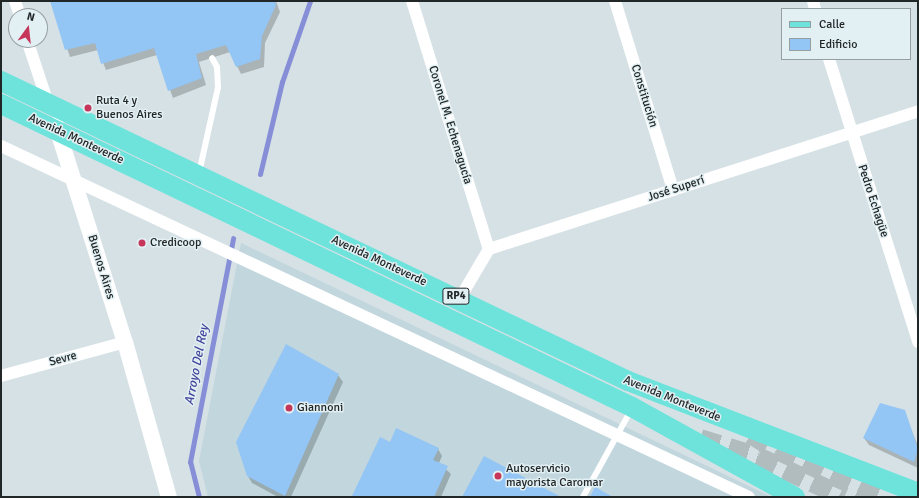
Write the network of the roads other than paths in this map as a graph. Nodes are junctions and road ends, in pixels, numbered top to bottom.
1 (412, 1) edge
2 (615, 1) edge
3 (30, 48) edge
4 (212, 58) dead end
5 (829, 60) edge
6 (1, 81) edge
7 (48, 103) junction
8 (1, 104) edge
9 (918, 111) edge
10 (58, 130) junction
11 (850, 130) junction
12 (1, 146) edge
13 (73, 177) junction
14 (199, 177) junction
15 (672, 190) junction
16 (489, 249) junction
17 (460, 298) junction
18 (125, 342) junction
19 (918, 342) edge
20 (1, 376) edge
21 (632, 407) junction
22 (617, 435) junction
23 (918, 493) edge
24 (169, 497) edge
25 (583, 497) edge
26 (749, 497) edge
27 (795, 497) edge

1 - 16 street, Coronel M. Echenagucía
2 - 15 street, Constitución
3 - 7 street, Buenos Aires
4 - 14 lane
5 - 11 street, Pedro Echagüe
6 - 7 main road, Avenida Monteverde / RP4
7 - 10 street, Buenos Aires
7 - 14 main road, Avenida Monteverde / RP4
8 - 10 main road, Avenida Monteverde / RP4
9 - 11 street, José Superí
10 - 13 street, Buenos Aires
10 - 21 main road, Avenida Monteverde / RP4
11 - 15 street, José Superí
11 - 19 street, Pedro Echagüe
12 - 13 street
13 - 18 street, Buenos Aires
13 - 22 street
14 - 17 main road, Avenida Monteverde / RP4
15 - 16 street, José Superí
16 - 17 street
17 - 23 main road, Avenida Monteverde / RP4
18 - 20 street, Sevre
18 - 24 street, Buenos Aires
21 - 22 lane
21 - 27 main road, Avenida Monteverde / RP4
22 - 25 lane
22 - 26 street

